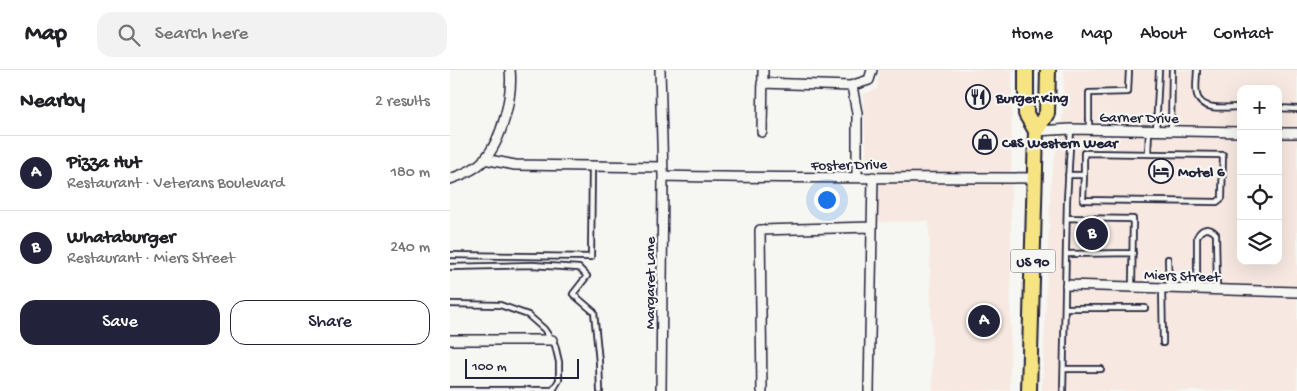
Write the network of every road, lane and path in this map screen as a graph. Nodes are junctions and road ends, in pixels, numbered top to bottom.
1 (510, 70) edge
2 (660, 70) edge
3 (763, 70) edge
4 (872, 70) edge
5 (1026, 70) edge
6 (1048, 70) edge
7 (1129, 70) edge
8 (1159, 70) edge
9 (1172, 70) edge
10 (1197, 70) edge
11 (762, 83) junction
12 (852, 86) junction
13 (1237, 108) edge
14 (1282, 108) edge
15 (1297, 109) edge
16 (1071, 129) junction
17 (1089, 130) junction
18 (1153, 130) junction
19 (1036, 131) junction
20 (1171, 131) junction
21 (762, 132) dead end
22 (1237, 132) edge
23 (1282, 133) edge
24 (1297, 133) edge
25 (1148, 154) junction
26 (484, 160) junction
27 (592, 167) junction
28 (662, 172) junction
29 (1068, 175) junction
30 (1084, 175) junction
31 (857, 176) junction
32 (872, 177) junction
33 (1035, 178) junction
34 (450, 179) edge
35 (1067, 218) junction
36 (872, 227) junction
37 (1133, 253) junction
38 (1067, 254) junction
39 (450, 255) edge
40 (1168, 259) dead end
41 (450, 267) edge
42 (1066, 286) junction
43 (1132, 287) junction
44 (1165, 288) junction
45 (1197, 289) junction
46 (1217, 289) junction
47 (1297, 292) edge
48 (450, 304) edge
49 (1066, 308) junction
50 (1145, 308) dead end
51 (450, 340) edge
52 (552, 340) junction
53 (1163, 344) dead end
54 (1064, 369) junction
55 (1101, 369) dead end
56 (450, 390) edge
57 (600, 391) edge
58 (661, 391) edge
59 (762, 391) edge
60 (869, 391) edge
61 (1029, 391) edge
62 (1063, 391) edge

1 - 26 street
2 - 28 street, Margaret Lane
3 - 11 street
4 - 12 street
5 - 19 main road, US 90
6 - 19 main road, US 90
7 - 17 lane
8 - 18 lane
9 - 20 lane
10 - 13 lane
11 - 12 street
11 - 21 street
12 - 31 street
14 - 15 lane
16 - 17 street, Garner Drive
16 - 19 street, Garner Drive
16 - 29 lane
17 - 18 street, Garner Drive
18 - 20 street, Garner Drive
18 - 25 lane
19 - 33 main road, US 90
20 - 22 street, Garner Drive
23 - 24 street
25 - 30 lane
25 - 30 lane
26 - 27 street, Foster Drive
26 - 34 street
27 - 28 street, Foster Drive
27 - 39 lane
28 - 31 street, Foster Drive
28 - 58 street, Margaret Lane
29 - 30 lane
29 - 35 lane
31 - 32 street, Foster Drive
32 - 33 street, Foster Drive
32 - 36 street
33 - 61 main road, US 90
35 - 37 lane
35 - 38 lane
36 - 59 street
36 - 60 street
37 - 38 lane
37 - 43 lane
38 - 42 lane
40 - 44 lane
41 - 57 lane
42 - 43 street, Miers Street
42 - 49 lane
43 - 44 street, Miers Street
44 - 45 street, Miers Street
44 - 53 lane
45 - 46 street, Miers Street
45 - 46 lane
46 - 47 street, Miers Street
48 - 52 lane
49 - 50 lane
49 - 54 lane
51 - 52 street
52 - 56 lane
54 - 55 lane
54 - 62 lane

